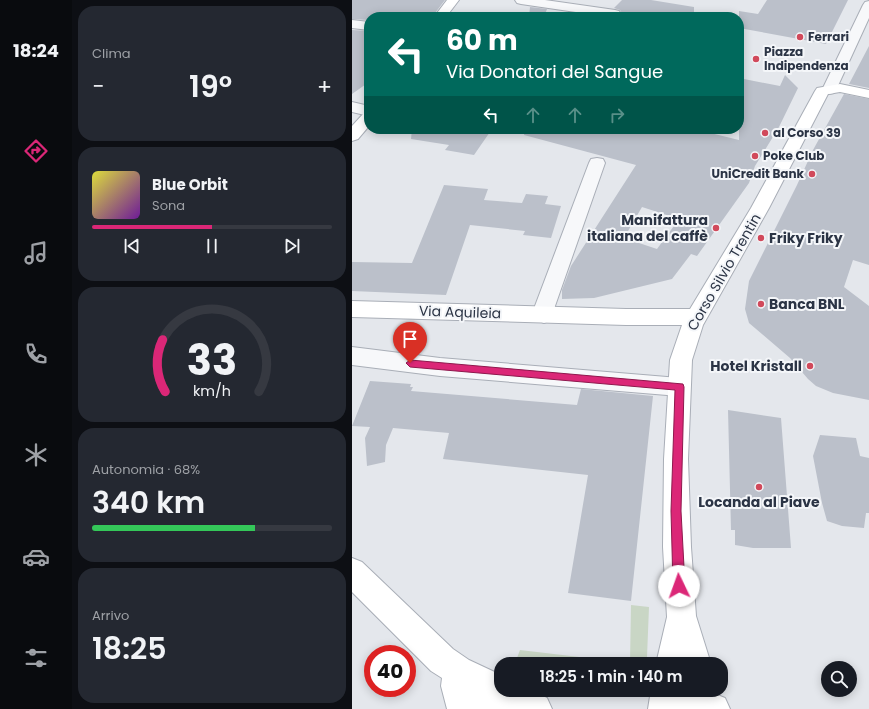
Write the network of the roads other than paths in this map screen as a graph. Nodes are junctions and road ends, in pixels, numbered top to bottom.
1 (453, 0) edge
2 (521, 0) edge
3 (546, 2) edge
4 (869, 5) edge
5 (444, 12) edge
6 (604, 12) edge
7 (352, 24) edge
8 (364, 25) edge
9 (829, 90) junction
10 (869, 94) edge
11 (352, 107) edge
12 (364, 110) edge
13 (364, 122) edge
14 (352, 136) edge
15 (597, 163) dead end
16 (352, 309) edge
17 (544, 315) junction
18 (697, 317) junction
19 (352, 356) edge
20 (680, 387) junction
21 (352, 572) edge
22 (681, 616) junction
23 (672, 657) edge
24 (694, 657) edge
25 (458, 671) junction
26 (666, 697) edge
27 (710, 697) edge
28 (489, 700) edge
29 (463, 709) edge
30 (536, 709) edge
31 (664, 709) edge
32 (671, 709) edge
33 (714, 709) edge
34 (718, 709) edge

1 - 5 street
2 - 3 street
3 - 6 street
4 - 9 street, Corso Silvio Trentin
7 - 8 street
9 - 10 street
9 - 18 street, Corso Silvio Trentin
11 - 12 street
13 - 14 street
15 - 17 street
16 - 17 street, Via Aquileia
17 - 18 street, Via Aquileia
18 - 20 street, Corso Silvio Trentin
19 - 20 street
20 - 22 street, Corso Silvio Trentin
21 - 25 street
22 - 23 street, Corso Silvio Trentin
22 - 24 street, Corso Silvio Trentin
25 - 28 street
25 - 29 street
26 - 31 street
27 - 34 street
28 - 30 street
32 - 33 street

